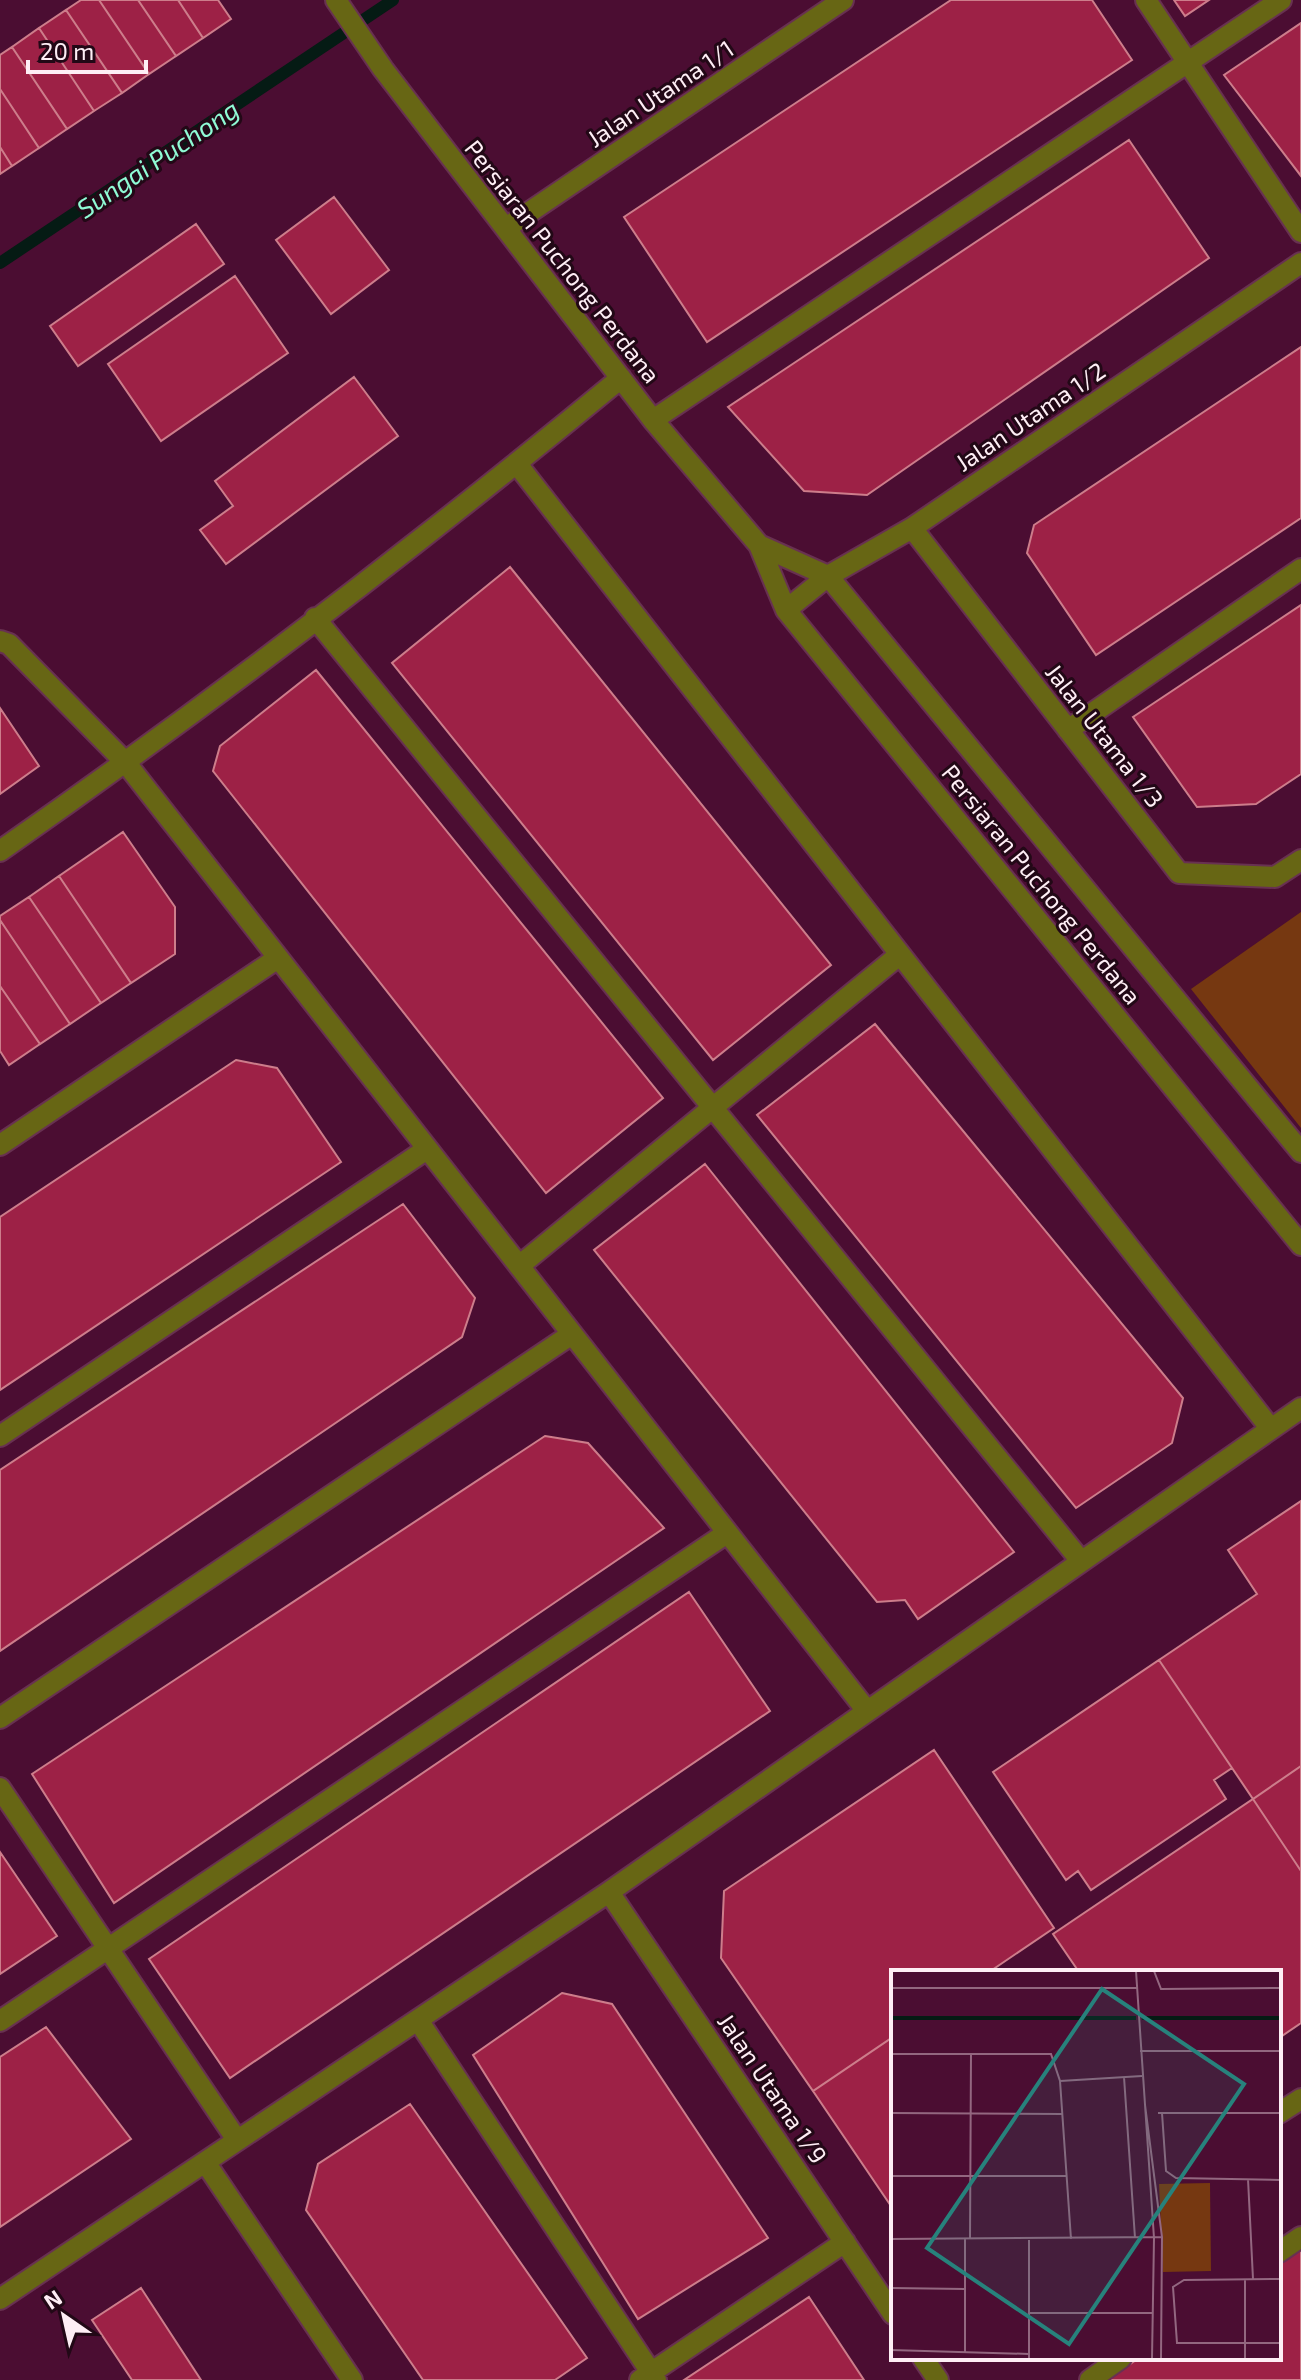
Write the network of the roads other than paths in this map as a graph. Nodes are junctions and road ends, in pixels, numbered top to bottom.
1 (336, 0) edge
2 (843, 0) edge
3 (1146, 0) edge
4 (1281, 0) edge
5 (1188, 63) junction
6 (506, 228) junction
7 (1301, 232) edge
8 (1301, 263) edge
9 (621, 378) junction
10 (653, 420) junction
11 (517, 464) junction
12 (912, 528) junction
13 (759, 545) junction
14 (1301, 569) edge
15 (828, 576) junction
16 (786, 610) junction
17 (315, 618) junction
18 (0, 641) edge
19 (1068, 730) junction
20 (126, 763) junction
21 (0, 851) edge
22 (1301, 860) edge
23 (898, 956) junction
24 (278, 958) junction
25 (712, 1108) junction
26 (0, 1145) edge
27 (427, 1149) junction
28 (1301, 1152) edge
29 (1301, 1245) edge
30 (519, 1266) junction
31 (572, 1334) junction
32 (1301, 1408) edge
33 (1271, 1429) junction
34 (0, 1436) edge
35 (727, 1533) junction
36 (1081, 1561) junction
37 (867, 1711) junction
38 (0, 1718) edge
39 (0, 1788) edge
40 (609, 1892) junction
41 (108, 1949) junction
42 (418, 2020) junction
43 (0, 2021) edge
44 (1301, 2099) edge
45 (1281, 2112) edge
46 (237, 2140) junction
47 (205, 2162) junction
48 (1301, 2237) edge
49 (845, 2242) junction
50 (1281, 2251) edge
51 (0, 2299) edge
52 (891, 2311) edge
53 (924, 2360) edge
54 (1118, 2360) edge
55 (649, 2377) edge
56 (352, 2380) edge
57 (938, 2380) edge
58 (1090, 2380) edge

1 - 6 street, Persiaran Puchong Perdana
2 - 6 street, Jalan Utama 1/1
3 - 5 street
4 - 5 street
5 - 7 street
5 - 10 street
6 - 9 street, Persiaran Puchong Perdana
8 - 12 street, Jalan Utama 1/2
9 - 10 street, Persiaran Puchong Perdana
9 - 11 street
10 - 13 street, Persiaran Puchong Perdana
11 - 17 street
11 - 23 street
12 - 15 street, Jalan Utama 1/2
12 - 19 street, Jalan Utama 1/3
13 - 15 street, Persiaran Puchong Perdana
13 - 16 street, Persiaran Puchong Perdana
14 - 19 street
15 - 16 street, Jalan Utama 1/2
15 - 28 street, Persiaran Puchong Perdana
16 - 29 street, Persiaran Puchong Perdana
17 - 20 street
17 - 25 street
18 - 20 street
19 - 22 street, Jalan Utama 1/3
20 - 21 street
20 - 24 street
23 - 25 street
23 - 33 street
24 - 26 street
24 - 27 street
25 - 30 street
25 - 36 street
27 - 30 street
27 - 34 street
30 - 31 street
31 - 35 street
31 - 38 street
32 - 33 street
33 - 36 street
35 - 37 street
35 - 41 street
36 - 37 street
37 - 40 street
39 - 41 street
40 - 42 street
40 - 49 street, Jalan Utama 1/9
41 - 43 street
41 - 46 street
42 - 46 street
42 - 55 street
44 - 45 street
46 - 47 street
47 - 51 street
47 - 56 street
48 - 50 street
49 - 52 street, Jalan Utama 1/9
49 - 55 street
53 - 57 street
54 - 58 street

